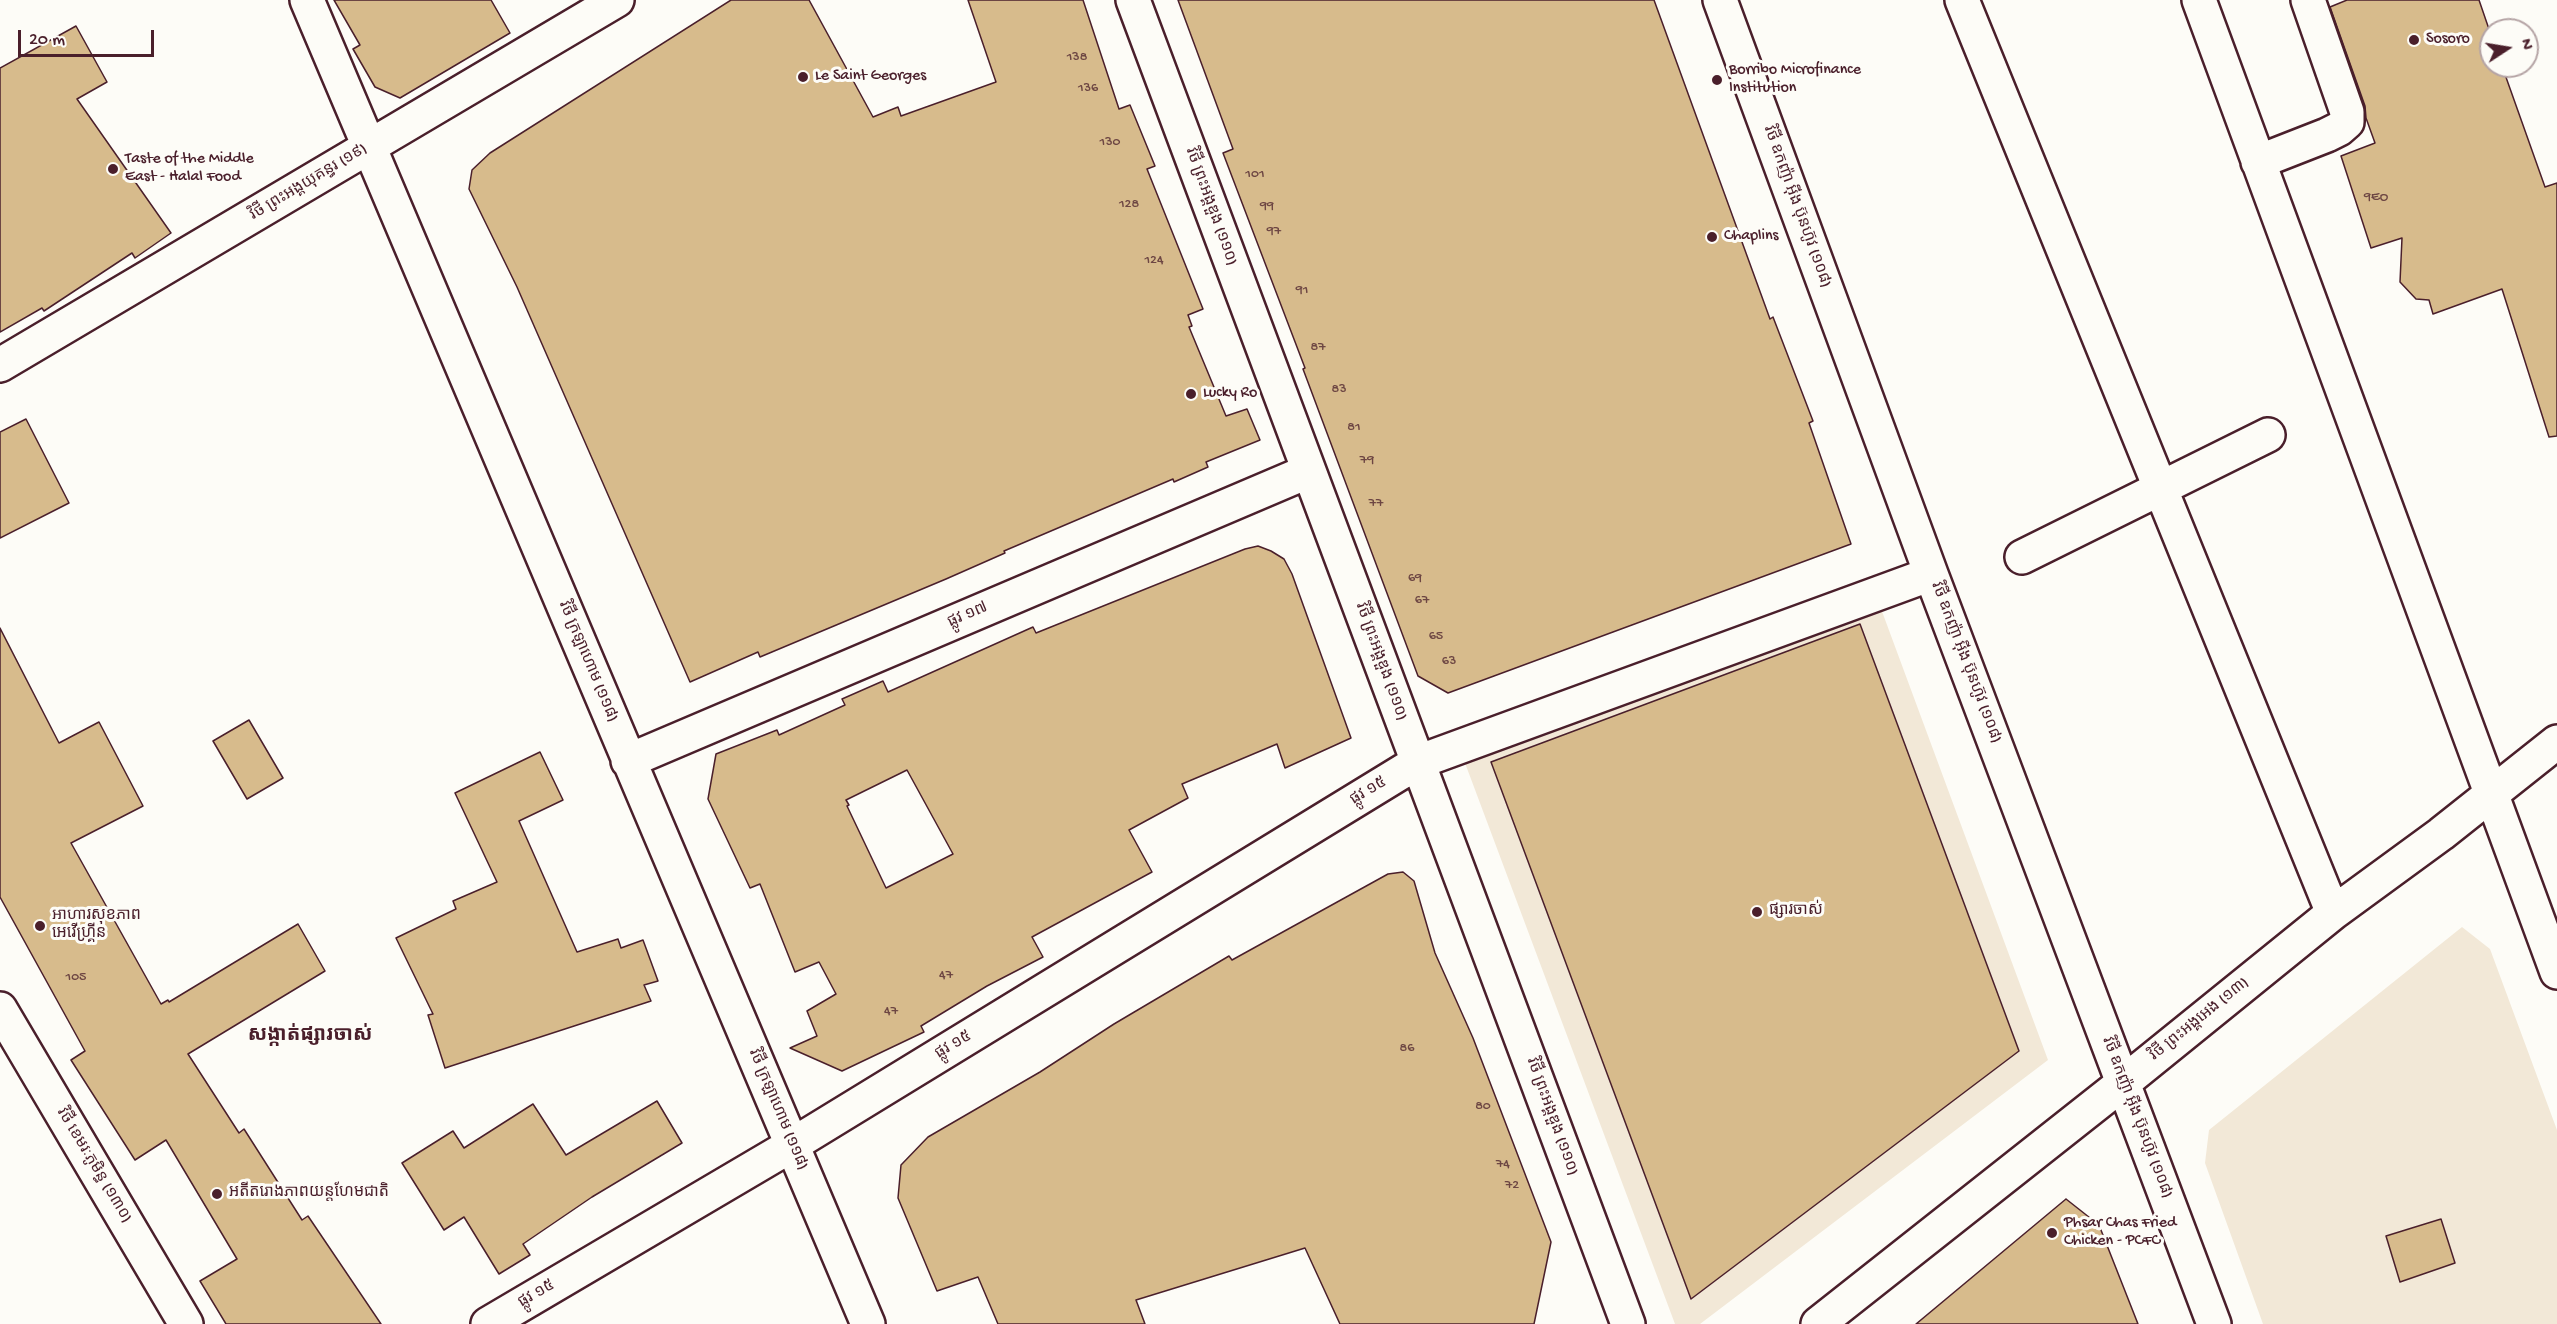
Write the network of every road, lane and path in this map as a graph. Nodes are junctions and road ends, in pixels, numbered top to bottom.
1 (307, 0) edge
2 (617, 0) edge
3 (1133, 0) edge
4 (1720, 0) edge
5 (1962, 0) edge
6 (2199, 0) edge
7 (2308, 0) edge
8 (370, 146) junction
9 (2258, 162) junction
10 (0, 365) edge
11 (2268, 435) dead end
12 (1309, 471) junction
13 (2160, 488) junction
14 (2022, 557) dead end
15 (1931, 574) junction
16 (2557, 742) edge
17 (628, 761) junction
18 (1418, 762) junction
19 (2491, 794) junction
20 (2333, 913) junction
21 (2557, 972) edge
22 (0, 1009) edge
23 (2123, 1083) junction
24 (792, 1145) junction
25 (186, 1324) edge
26 (488, 1324) edge
27 (868, 1324) edge
28 (1628, 1324) edge
29 (1818, 1324) edge
30 (2214, 1324) edge

1 - 8 street, វិថី ក្រឡាហោម (១១៨)
2 - 8 street, វិថី ព្រះអង្គយុគន្ធរ (១៩)
3 - 12 street, វិថី ព្រះអង្គឌួង (១១០)
4 - 15 street, វិថី ឧកញ៉ា អ៊ីង ប៊ុនហ៊ូវ (១០៨)
5 - 13 street
6 - 9 street
7 - 9 street
8 - 10 street, វិថី ព្រះអង្គយុគន្ធរ (១៩)
8 - 17 street, វិថី ក្រឡាហោម (១១៨)
9 - 19 street
11 - 13 street
12 - 17 street, ផ្លូវ ១៧
12 - 18 street, វិថី ព្រះអង្គឌួង (១១០)
13 - 14 street
13 - 20 street
15 - 18 street, ផ្លូវ ១៥
15 - 23 street, វិថី ឧកញ៉ា អ៊ីង ប៊ុនហ៊ូវ (១០៨)
16 - 19 street, វិថី ព្រះអង្គអេង (១៣)
17 - 24 street, វិថី ក្រឡាហោម (១១៨)
18 - 24 street, ផ្លូវ ១៥
18 - 28 street, វិថី ព្រះអង្គឌួង (១១០)
19 - 20 street, វិថី ព្រះអង្គអេង (១៣)
19 - 21 street
20 - 23 street, វិថី ព្រះអង្គអេង (១៣)
22 - 25 street, វិថី ខេមរៈភូមិន្ធ (១៣០)
23 - 29 street, វិថី ព្រះអង្គអេង (១៣)
23 - 30 street, វិថី ឧកញ៉ា អ៊ីង ប៊ុនហ៊ូវ (១០៨)
24 - 26 street, ផ្លូវ ១៥
24 - 27 street, វិថី ក្រឡាហោម (១១៨)

